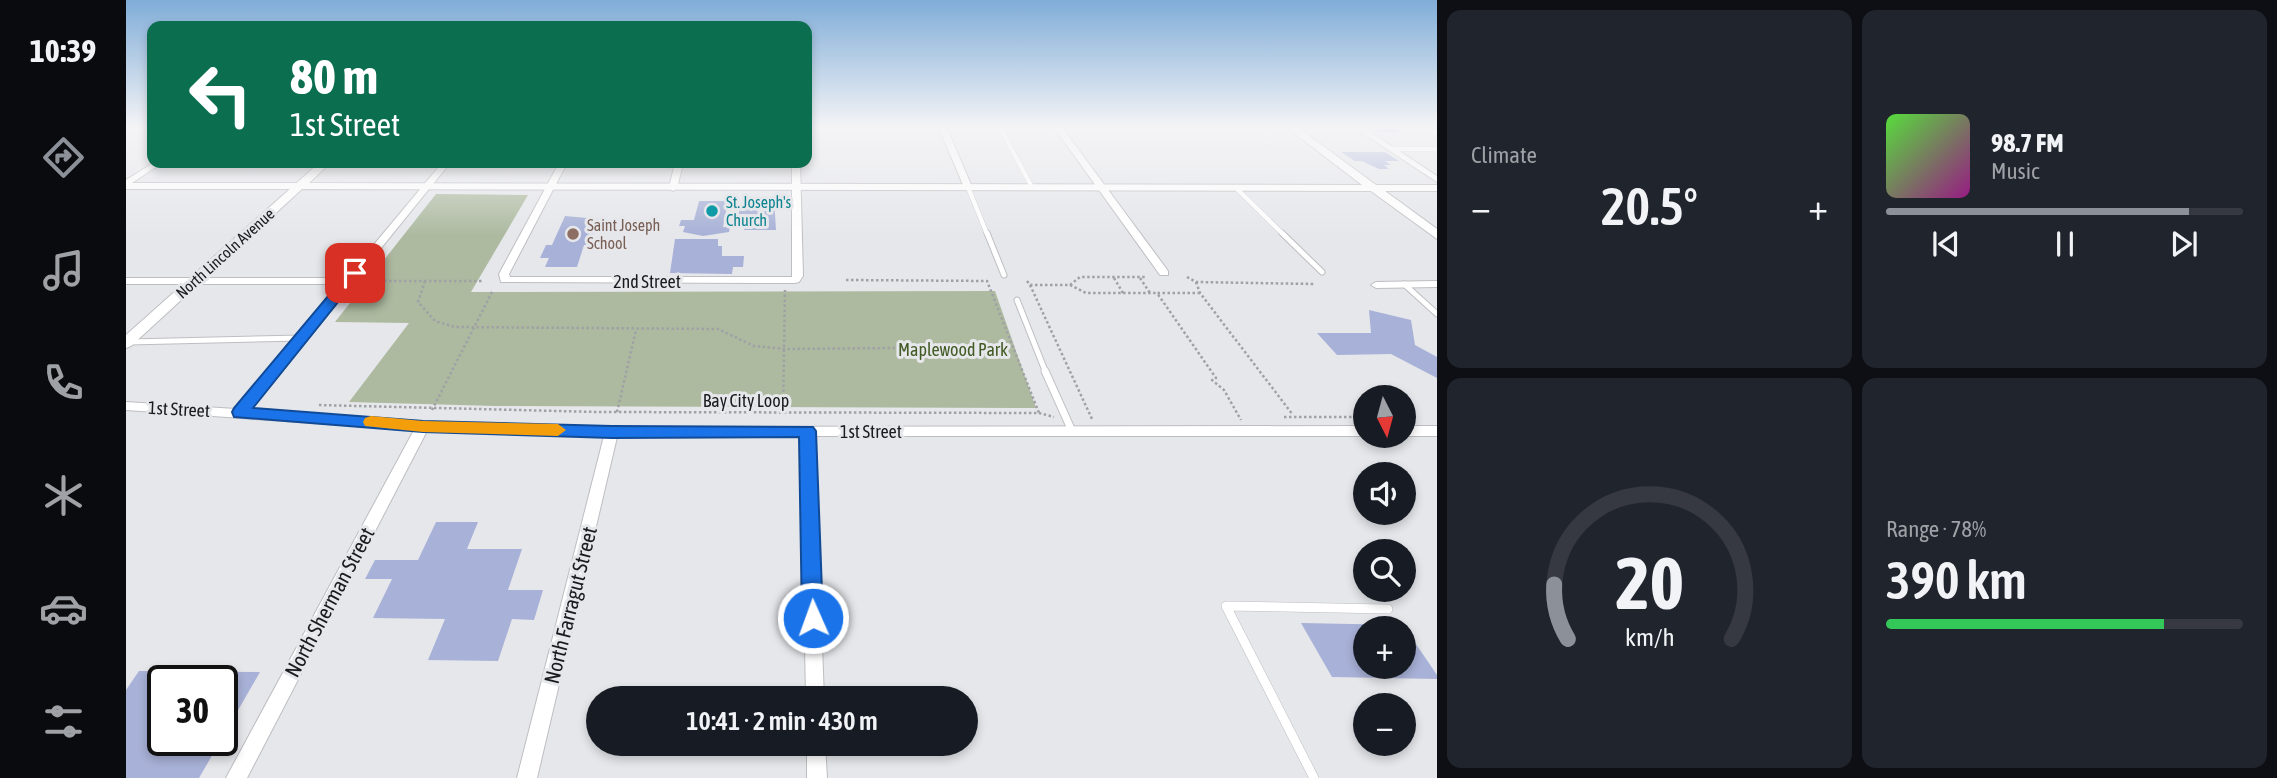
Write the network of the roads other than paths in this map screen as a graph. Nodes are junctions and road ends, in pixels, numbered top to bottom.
1 (957, 162) edge
2 (1019, 162) edge
3 (1083, 162) edge
4 (1339, 162) edge
5 (1411, 162) edge
6 (151, 168) edge
7 (318, 168) edge
8 (442, 168) edge
9 (560, 168) edge
10 (678, 168) edge
11 (796, 168) edge
12 (1437, 180) edge
13 (126, 185) edge
14 (298, 186) junction
15 (426, 187) junction
16 (796, 187) junction
17 (968, 187) junction
18 (1032, 187) junction
19 (1101, 187) junction
20 (549, 188) junction
21 (673, 188) junction
22 (1236, 188) junction
23 (1373, 188) junction
24 (1437, 188) edge
25 (1437, 235) edge
26 (1322, 272) dead end
27 (1164, 273) dead end
28 (1004, 275) dead end
29 (126, 281) edge
30 (194, 281) junction
31 (348, 281) junction
32 (1404, 284) junction
33 (1437, 284) edge
34 (1377, 285) dead end
35 (1017, 300) dead end
36 (1435, 311) edge
37 (301, 338) junction
38 (126, 342) edge
39 (126, 406) edge
40 (240, 412) junction
41 (1069, 425) junction
42 (423, 426) junction
43 (1437, 430) edge
44 (807, 431) junction
45 (1353, 431) edge
46 (1416, 431) edge
47 (612, 432) junction
48 (1388, 609) dead end
49 (815, 686) edge
50 (816, 756) edge
51 (236, 778) edge
52 (527, 778) edge
53 (817, 778) edge
54 (1314, 778) edge

1 - 17 street
2 - 18 lane
3 - 19 street
4 - 23 street
5 - 12 street
6 - 13 street
7 - 14 street, North Lincoln Avenue
8 - 15 street
9 - 20 street
10 - 21 street
11 - 16 street
13 - 14 street
14 - 15 street
14 - 30 street, North Lincoln Avenue
15 - 20 street
15 - 31 street
16 - 17 street
16 - 20 street, 2nd Street
16 - 21 street
17 - 18 street
17 - 28 lane
18 - 19 street
19 - 22 street
19 - 27 street
20 - 21 street
22 - 23 street
22 - 26 lane
23 - 24 street
23 - 25 street
29 - 30 street
30 - 31 street
30 - 38 street, North Lincoln Avenue
31 - 37 street
32 - 33 street
32 - 34 street
32 - 36 lane
35 - 41 lane
37 - 38 lane
37 - 40 street
39 - 40 street, 1st Street
40 - 42 street, 1st Street
41 - 44 street, 1st Street
41 - 45 street, 1st Street
42 - 47 street, 1st Street
42 - 51 street, North Sherman Street
43 - 46 street
44 - 47 street, 1st Street
44 - 49 street
47 - 52 street, North Farragut Street
48 - 54 lane
50 - 53 street

